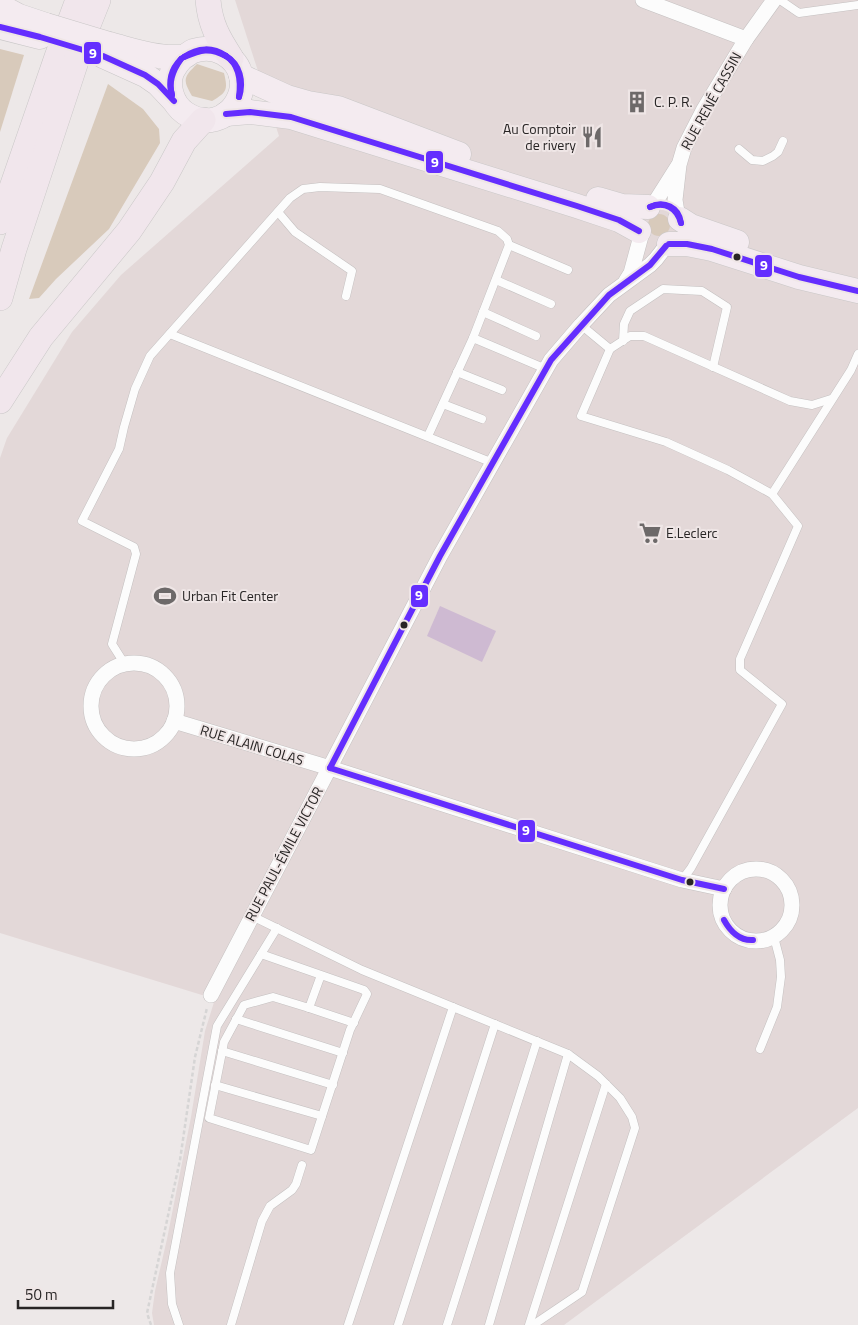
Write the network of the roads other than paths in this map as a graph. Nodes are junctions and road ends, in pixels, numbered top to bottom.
1 (78, 0) edge
2 (98, 0) edge
3 (208, 0) edge
4 (643, 0) edge
5 (774, 0) edge
6 (780, 0) edge
7 (858, 5) edge
8 (0, 6) edge
9 (0, 28) edge
10 (43, 31) junction
11 (746, 39) junction
12 (106, 50) junction
13 (183, 57) junction
14 (236, 67) junction
15 (174, 101) junction
16 (226, 114) junction
17 (203, 120) junction
18 (783, 141) dead end
19 (739, 149) dead end
20 (678, 165) junction
21 (651, 205) junction
22 (278, 212) junction
23 (679, 215) junction
24 (0, 222) edge
25 (640, 233) junction
26 (509, 245) junction
27 (667, 245) junction
28 (568, 270) dead end
29 (496, 280) junction
30 (625, 282) junction
31 (858, 286) edge
32 (858, 290) edge
33 (346, 296) dead end
34 (0, 298) edge
35 (551, 304) dead end
36 (483, 312) junction
37 (581, 325) junction
38 (170, 334) junction
39 (536, 336) dead end
40 (473, 338) junction
41 (623, 341) junction
42 (610, 349) junction
43 (858, 354) edge
44 (713, 367) junction
45 (546, 369) junction
46 (457, 372) junction
47 (502, 390) dead end
48 (831, 399) junction
49 (0, 401) edge
50 (443, 404) junction
51 (482, 419) dead end
52 (428, 436) junction
53 (493, 463) junction
54 (772, 494) junction
55 (124, 663) junction
56 (174, 721) junction
57 (330, 768) junction
58 (682, 880) junction
59 (724, 889) junction
60 (252, 916) junction
61 (277, 928) junction
62 (774, 937) junction
63 (261, 954) junction
64 (321, 975) junction
65 (211, 994) road end
66 (453, 1007) junction
67 (309, 1008) junction
68 (236, 1019) junction
69 (354, 1023) junction
70 (495, 1024) junction
71 (537, 1041) junction
72 (760, 1049) dead end
73 (222, 1052) junction
74 (343, 1053) junction
75 (568, 1054) junction
76 (606, 1084) junction
77 (215, 1085) junction
78 (332, 1085) junction
79 (322, 1116) junction
80 (302, 1165) dead end
81 (179, 1325) edge
82 (231, 1325) edge
83 (348, 1325) edge
84 (398, 1325) edge
85 (447, 1325) edge
86 (489, 1325) edge
87 (529, 1325) edge
88 (533, 1325) edge

1 - 24 highway
2 - 34 highway
3 - 14 highway
4 - 11 street
5 - 11 street, RUE RENÉ CASSIN
6 - 7 lane
8 - 10 main road
9 - 10 main road
10 - 12 main road, bridge
11 - 20 street, RUE RENÉ CASSIN
12 - 13 main road
12 - 15 main road
13 - 14 main road
13 - 15 main road
14 - 16 main road
14 - 21 main road
15 - 17 main road
16 - 17 main road
16 - 25 main road
17 - 49 highway
18 - 19 lane
20 - 21 street
20 - 23 street, RUE RENÉ CASSIN
21 - 23 main road
21 - 25 main road
22 - 26 lane
22 - 33 lane
22 - 38 lane
23 - 27 main road
23 - 31 main road
25 - 27 main road
25 - 30 street, RUE PAUL-ÉMILE VICTOR
26 - 28 lane
26 - 29 lane
27 - 30 street, RUE PAUL-ÉMILE VICTOR
27 - 32 main road
29 - 35 lane
29 - 36 lane
30 - 37 street, RUE PAUL-ÉMILE VICTOR
36 - 39 lane
36 - 40 lane
37 - 42 lane
37 - 45 street, RUE PAUL-ÉMILE VICTOR
38 - 52 lane
38 - 55 lane
40 - 45 lane
40 - 46 lane
41 - 42 lane
41 - 44 lane
41 - 44 lane
42 - 54 lane
43 - 48 lane
44 - 48 lane
45 - 53 street, RUE PAUL-ÉMILE VICTOR
46 - 47 lane
46 - 50 lane
48 - 54 lane
50 - 51 lane
50 - 52 lane
52 - 53 lane
53 - 57 street, RUE PAUL-ÉMILE VICTOR
54 - 58 lane
55 - 56 street
55 - 56 street
56 - 57 street, RUE ALAIN COLAS
57 - 58 street, RUE ALAIN COLAS
57 - 60 street, RUE PAUL-ÉMILE VICTOR
58 - 59 street, RUE ALAIN COLAS
59 - 62 street
59 - 62 street
60 - 61 lane
60 - 65 street, RUE PAUL-ÉMILE VICTOR
61 - 63 lane
61 - 66 lane
62 - 72 lane
63 - 64 lane
63 - 81 lane
64 - 67 lane
64 - 69 lane
66 - 70 lane
66 - 83 lane
67 - 68 lane
67 - 69 lane
68 - 73 lane
68 - 74 lane
69 - 74 lane
70 - 71 lane
70 - 84 lane
71 - 75 lane
71 - 85 lane
73 - 77 lane
73 - 78 lane
74 - 78 lane
75 - 76 lane
75 - 86 lane
76 - 87 lane
76 - 88 lane
77 - 79 lane
77 - 79 lane
78 - 79 lane
80 - 82 lane

